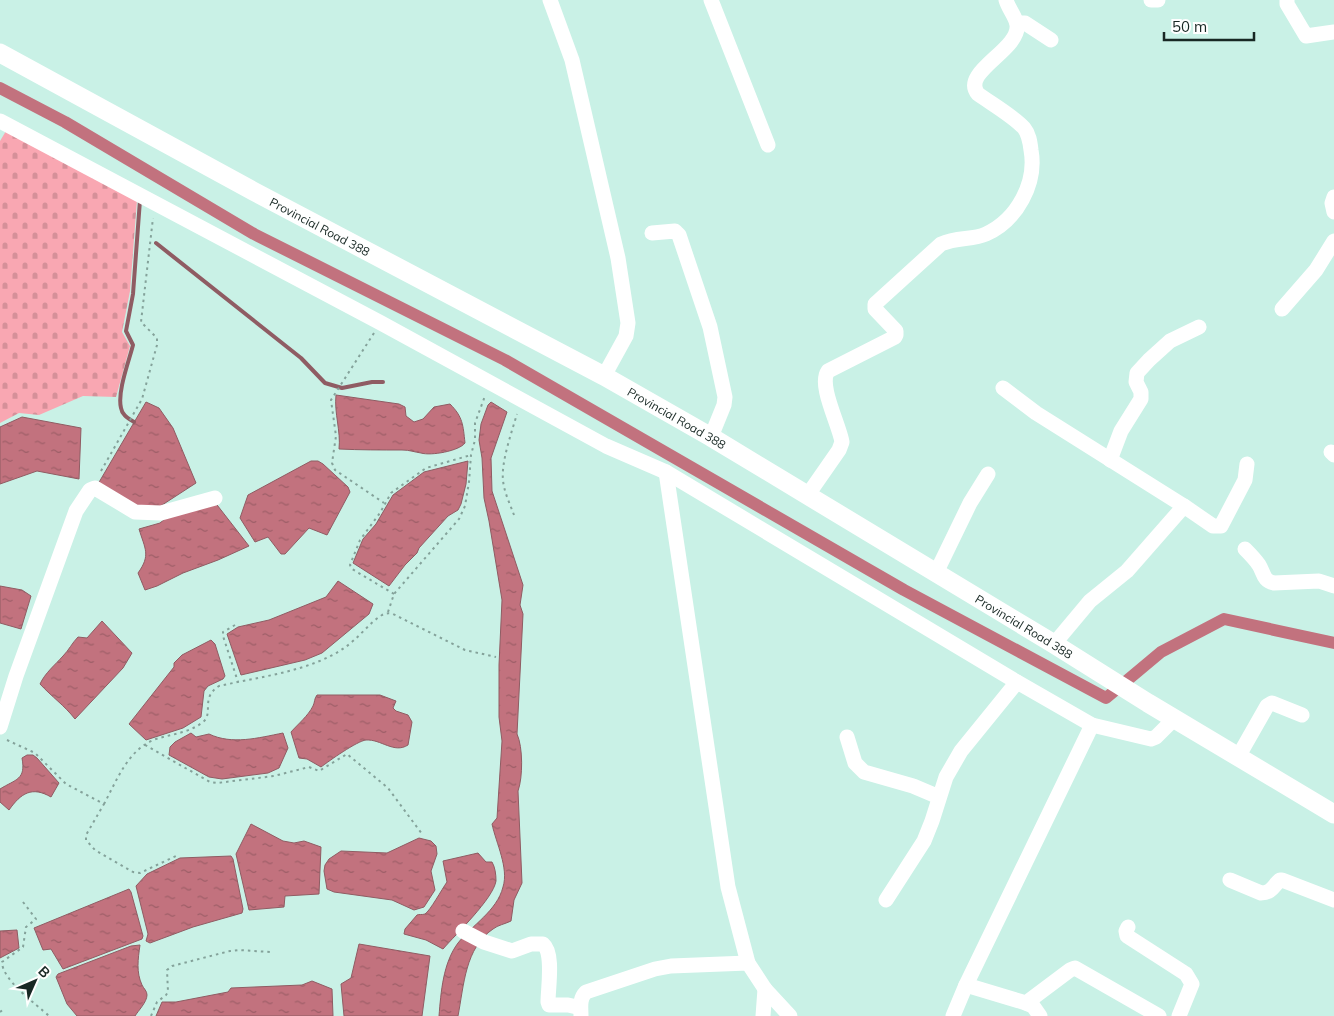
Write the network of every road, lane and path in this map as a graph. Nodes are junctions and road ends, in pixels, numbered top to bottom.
1 (550, 0) edge
2 (710, 0) edge
3 (1006, 0) edge
4 (1151, 0) edge
5 (1158, 0) edge
6 (1283, 1) edge
7 (1017, 24) junction
8 (1334, 32) edge
9 (1051, 40) dead end
10 (0, 54) edge
11 (0, 121) edge
12 (768, 145) dead end
13 (1334, 197) edge
14 (154, 203) junction
15 (1334, 212) edge
16 (652, 233) dead end
17 (1334, 241) edge
18 (1282, 309) dead end
19 (381, 323) junction
20 (1199, 327) dead end
21 (604, 376) junction
22 (491, 382) junction
23 (1003, 388) dead end
24 (522, 399) junction
25 (711, 437) junction
26 (471, 455) junction
27 (1110, 460) junction
28 (1247, 464) dead end
29 (101, 471) dead end
30 (666, 472) junction
31 (988, 474) dead end
32 (807, 496) junction
33 (215, 498) dead end
34 (385, 504) junction
35 (1184, 506) junction
36 (514, 515) dead end
37 (1245, 549) dead end
38 (936, 573) junction
39 (1334, 586) edge
40 (394, 594) junction
41 (387, 613) junction
42 (235, 625) dead end
43 (1054, 644) junction
44 (496, 656) dead end
45 (238, 682) junction
46 (1017, 682) junction
47 (1302, 715) dead end
48 (1174, 719) junction
49 (1092, 725) junction
50 (0, 727) edge
51 (0, 737) edge
52 (847, 737) dead end
53 (145, 745) junction
54 (1238, 757) junction
55 (939, 797) junction
56 (104, 804) junction
57 (1334, 814) edge
58 (422, 834) dead end
59 (176, 856) dead end
60 (1230, 880) dead end
61 (886, 900) dead end
62 (1334, 900) edge
63 (23, 902) dead end
64 (1128, 927) dead end
65 (463, 931) dead end
66 (270, 952) dead end
67 (748, 963) junction
68 (966, 985) junction
69 (765, 989) junction
70 (1026, 1003) junction
71 (4, 1008) dead end
72 (0, 1012) edge
73 (579, 1012) edge
74 (50, 1016) edge
75 (151, 1016) edge
76 (763, 1016) edge
77 (790, 1016) edge
78 (952, 1016) edge
79 (1040, 1016) edge
80 (1159, 1016) edge
81 (1179, 1016) edge

1 - 21 street
2 - 12 street
3 - 7 street
4 - 5 street
6 - 8 street
7 - 9 street
7 - 32 street
10 - 21 main road, Provincial Road 388
11 - 14 street
13 - 15 street
14 - 19 street
14 - 29 path
16 - 25 street
17 - 18 street
19 - 22 street
19 - 34 path
20 - 27 street
21 - 25 main road, Provincial Road 388
22 - 24 street
22 - 26 path
23 - 27 street
24 - 30 street
24 - 36 path
25 - 32 main road, Provincial Road 388
26 - 34 path
26 - 40 path
27 - 35 street
28 - 35 street
30 - 46 street
30 - 67 street
31 - 38 street
32 - 38 main road, Provincial Road 388
33 - 50 street
34 - 40 path
35 - 43 street
37 - 39 street
38 - 43 main road, Provincial Road 388
40 - 41 path
41 - 44 path
41 - 45 path
42 - 45 path
43 - 48 main road, Provincial Road 388
45 - 53 path
46 - 49 street
46 - 55 street
47 - 54 street
48 - 49 street
48 - 54 main road, Provincial Road 388
49 - 68 street
51 - 56 path
52 - 55 street
53 - 56 path
53 - 58 path
54 - 57 main road, Provincial Road 388
55 - 61 street
56 - 59 path
60 - 62 street
63 - 74 path
64 - 81 street
65 - 73 street
66 - 75 path
67 - 69 street
67 - 73 street
68 - 70 street
68 - 78 street
69 - 76 street
69 - 77 street
70 - 79 street
70 - 80 street
71 - 72 path

